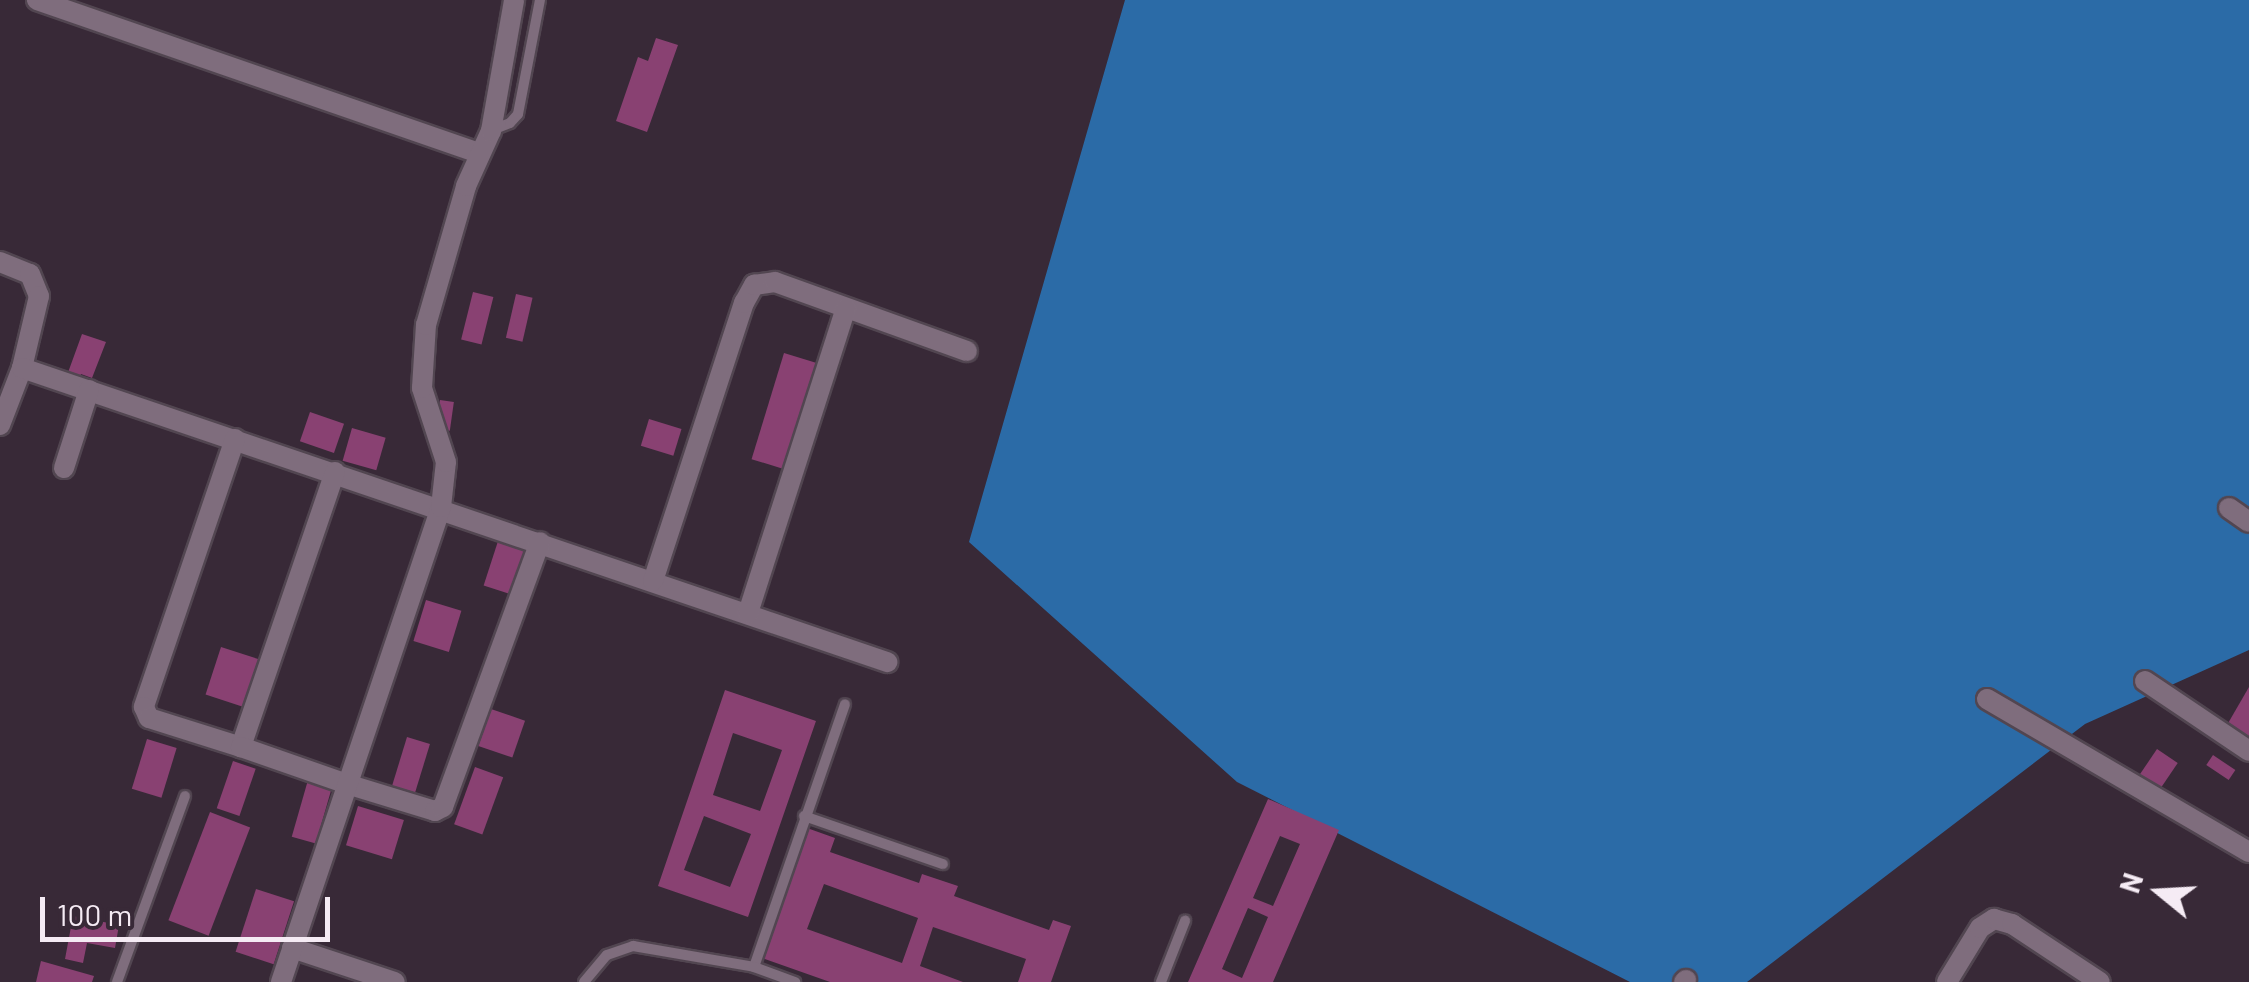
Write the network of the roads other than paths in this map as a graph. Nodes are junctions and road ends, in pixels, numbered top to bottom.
1 (37, 0) edge
2 (514, 0) edge
3 (540, 0) edge
4 (491, 131) junction
5 (480, 153) junction
6 (0, 262) edge
7 (846, 308) junction
8 (967, 352) dead end
9 (22, 368) junction
10 (89, 390) junction
11 (0, 425) edge
12 (235, 439) junction
13 (64, 468) dead end
14 (336, 472) junction
15 (440, 507) junction
16 (2229, 508) dead end
17 (2249, 522) edge
18 (540, 542) junction
19 (654, 581) junction
20 (748, 614) junction
21 (887, 662) dead end
22 (2145, 681) dead end
23 (1987, 699) dead end
24 (845, 704) dead end
25 (241, 748) junction
26 (2249, 751) edge
27 (350, 785) junction
28 (185, 796) dead end
29 (804, 816) junction
30 (2249, 852) edge
31 (943, 864) dead end
32 (1185, 922) dead end
33 (292, 948) junction
34 (754, 967) junction
35 (117, 982) edge
36 (281, 982) edge
37 (395, 982) edge
38 (584, 982) edge
39 (795, 982) edge
40 (1160, 982) edge
41 (1947, 982) edge
42 (2100, 982) edge

1 - 5 street
2 - 4 street
3 - 4 lane
4 - 5 street
5 - 15 street
6 - 9 street
7 - 8 street
7 - 19 street
7 - 20 street
9 - 10 street
9 - 11 street
10 - 12 street
10 - 13 street
12 - 14 street
12 - 25 street
14 - 15 street
14 - 25 street
15 - 18 street
15 - 27 street
16 - 17 street
18 - 19 street
18 - 27 street
19 - 20 street
20 - 21 street
22 - 26 street
23 - 30 street
24 - 29 lane
25 - 27 street
27 - 33 street
28 - 35 lane
29 - 31 lane
29 - 34 lane
32 - 40 lane
33 - 36 street
33 - 37 street
34 - 38 lane
34 - 39 lane
41 - 42 street

